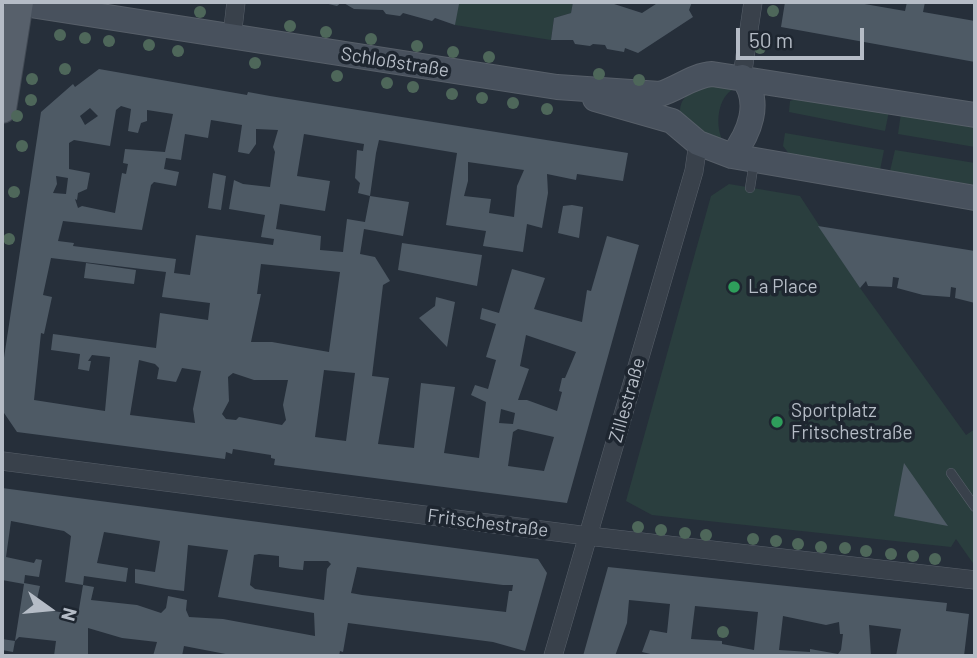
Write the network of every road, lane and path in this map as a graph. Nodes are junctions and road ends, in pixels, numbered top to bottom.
1 (16, 2) edge
2 (753, 2) edge
3 (235, 6) edge
4 (232, 37) junction
5 (742, 77) junction
6 (558, 87) junction
7 (676, 89) junction
8 (2, 109) edge
9 (975, 115) edge
10 (672, 121) junction
11 (698, 144) junction
12 (743, 158) junction
13 (750, 188) dead end
14 (975, 198) edge
15 (2, 461) edge
16 (951, 473) dead end
17 (975, 507) edge
18 (588, 536) junction
19 (975, 580) edge
20 (553, 656) edge

1 - 4 street, Schloßstraße
1 - 8 main road
2 - 5 street
3 - 4 street
4 - 6 street, Schloßstraße
5 - 7 street, Schloßstraße
5 - 9 street, Schloßstraße
5 - 12 street
6 - 7 street, Schloßstraße
6 - 10 street, Schloßstraße
7 - 10 street
10 - 11 street, Schloßstraße
11 - 12 street, Schloßstraße
11 - 18 street, Zillestraße
12 - 13 lane
12 - 14 street, Schloßstraße
15 - 18 street, Fritschestraße
16 - 17 lane
18 - 19 street, Fritschestraße
18 - 20 street, Zillestraße

